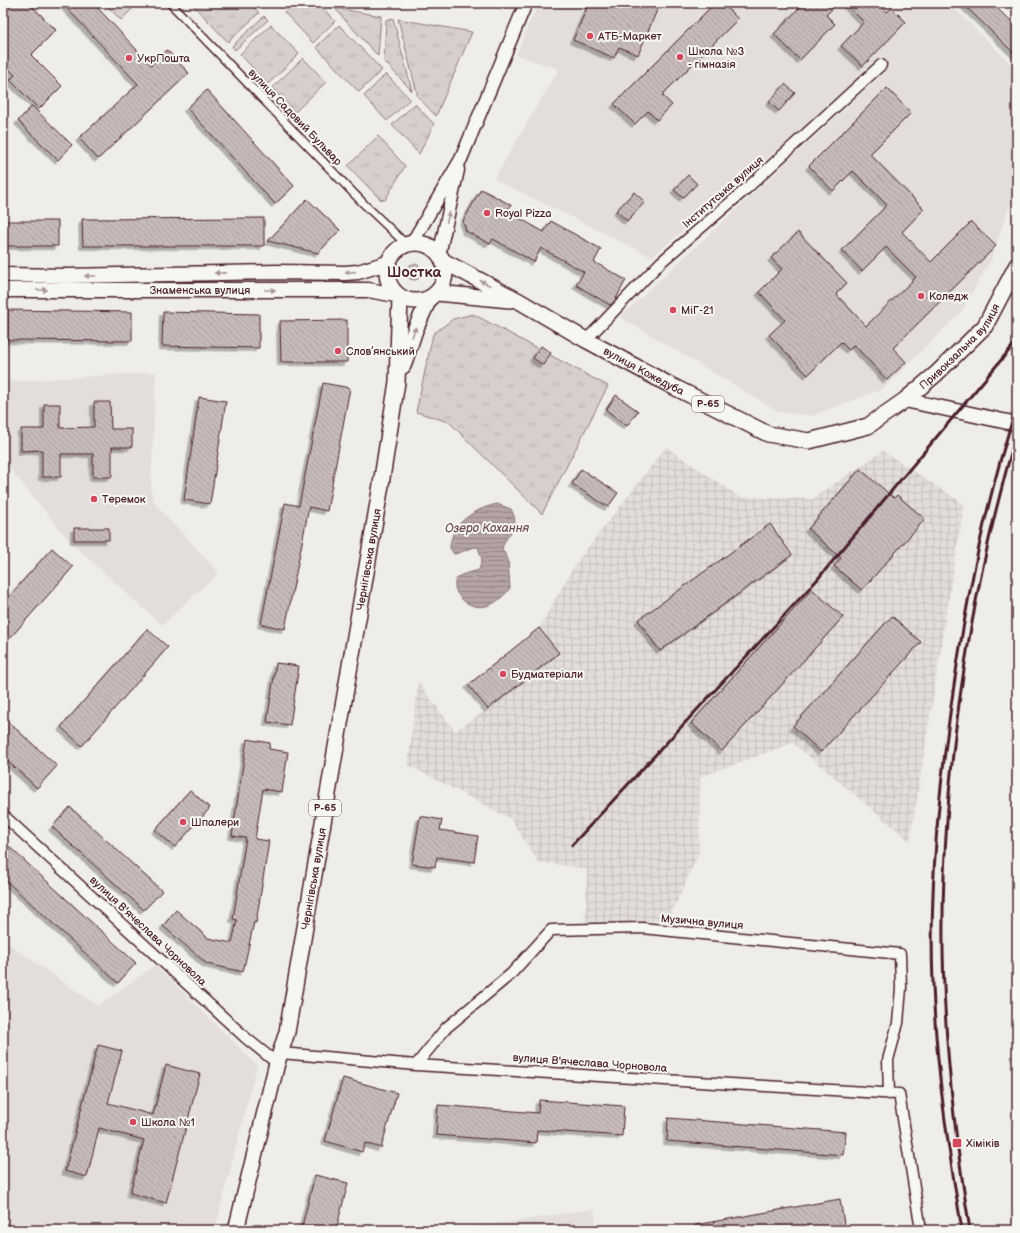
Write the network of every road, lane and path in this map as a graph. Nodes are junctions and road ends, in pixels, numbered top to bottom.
1 (170, 3) edge
2 (526, 3) edge
3 (881, 65) dead end
4 (461, 159) junction
5 (409, 243) junction
6 (441, 258) junction
7 (387, 263) junction
8 (1017, 265) edge
9 (3, 275) edge
10 (3, 290) edge
11 (398, 296) junction
12 (433, 296) junction
13 (519, 301) junction
14 (586, 340) junction
15 (397, 382) junction
16 (905, 400) junction
17 (1017, 424) edge
18 (3, 815) edge
19 (279, 1058) junction
20 (416, 1064) junction
21 (894, 1094) junction
22 (236, 1230) edge
23 (921, 1230) edge

1 - 5 street, вулиця Садовий Бульвар
2 - 4 street
3 - 14 street, Інститутська вулиця
4 - 5 street
6 -> 4 street
5 - 6 main road, Р-65
5 - 7 main road
6 - 12 main road, Р-65
13 -> 6 main road, вулиця Кожедуба / Р-65
7 -> 9 main road, Знаменська вулиця
7 - 11 main road, Р-65
8 - 16 main road, Привокзальна вулиця / Р-65
10 -> 11 main road, Знаменська вулиця
11 - 12 main road, Р-65
11 - 15 main road, Чернігівська вулиця / Р-65
12 - 13 main road, вулиця Кожедуба / Р-65
15 -> 12 main road, Чернігівська вулиця / Р-65
13 - 14 main road, вулиця Кожедуба / Р-65
14 - 16 main road, вулиця Кожедуба / Р-65
15 - 19 main road, Чернігівська вулиця / Р-65
16 - 17 main road
18 - 19 street, вулиця В'ячеслава Чорновола
19 - 20 street, вулиця В'ячеслава Чорновола
19 - 22 main road, Чернігівська вулиця / Р-65
20 - 21 street, вулиця В'ячеслава Чорновола
20 - 21 street, Музична вулиця
21 - 23 street

